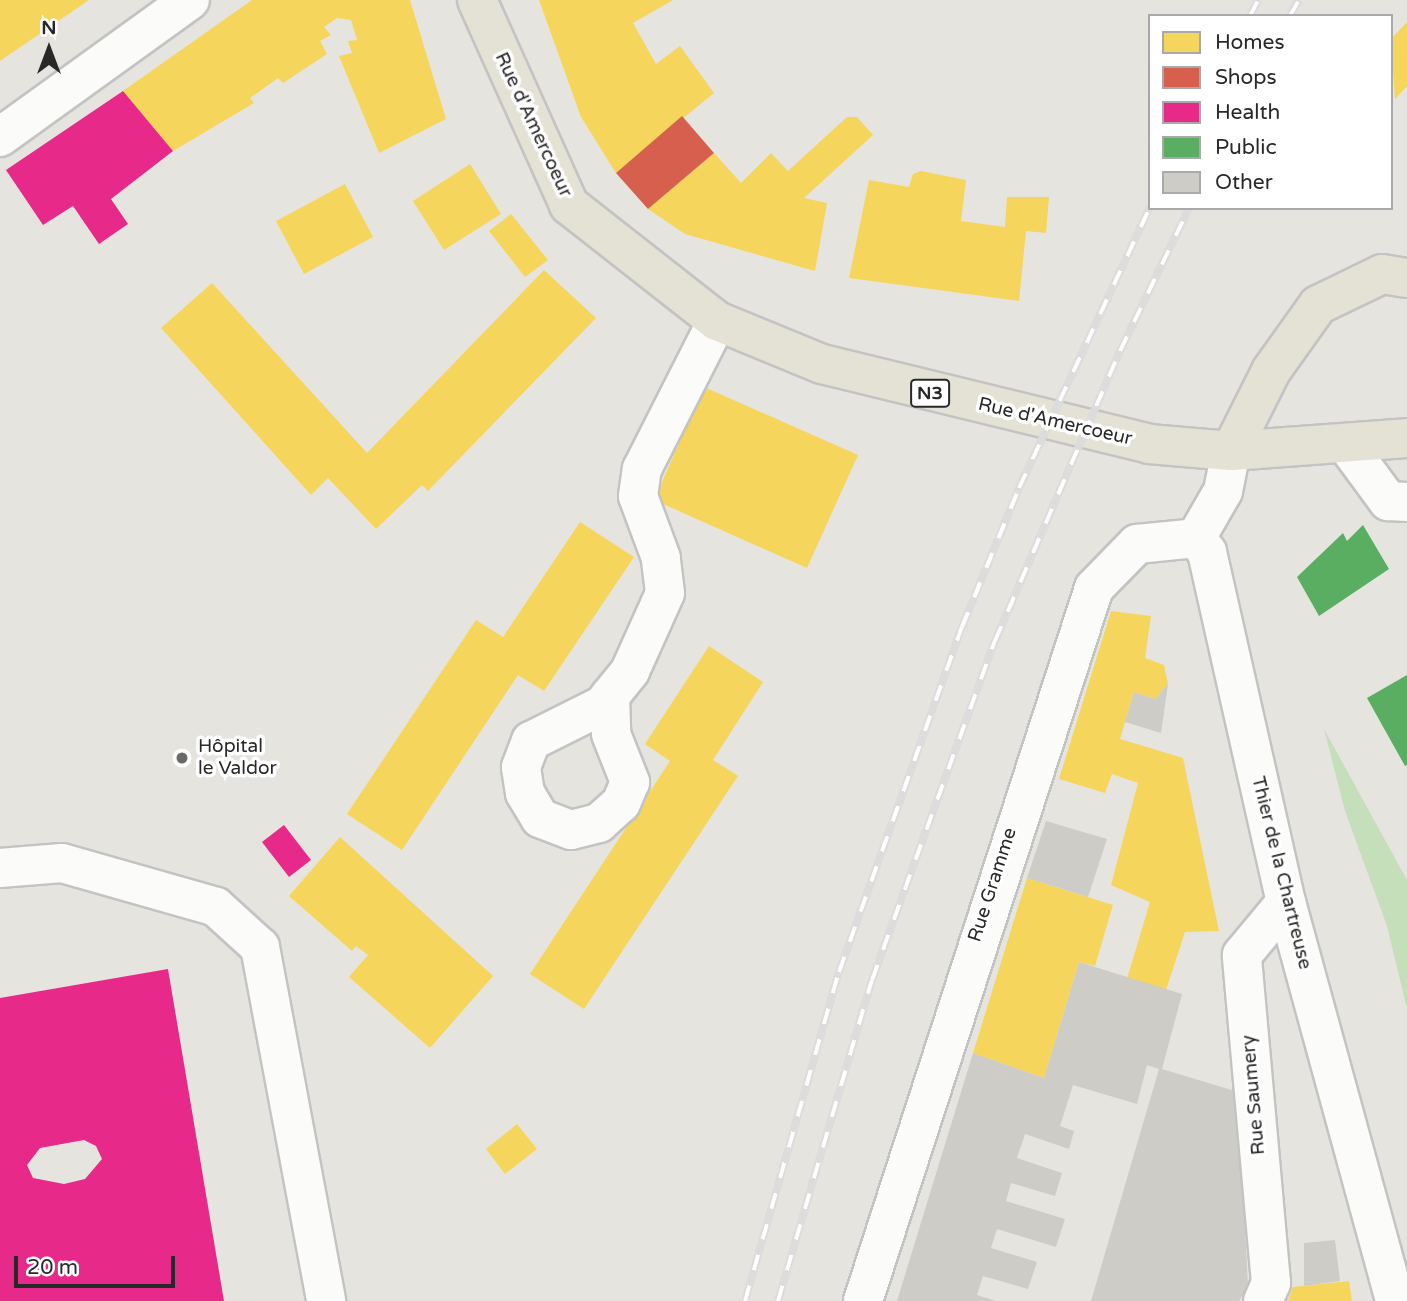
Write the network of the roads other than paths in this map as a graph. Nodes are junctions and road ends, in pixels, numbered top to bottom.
1 (190, 0) edge
2 (477, 0) edge
3 (0, 137) edge
4 (1407, 278) edge
5 (717, 321) junction
6 (1407, 438) edge
7 (1346, 444) junction
8 (1231, 451) junction
9 (1407, 502) edge
10 (1196, 538) junction
11 (610, 696) dead end
12 (0, 868) edge
13 (1286, 902) junction
14 (326, 1301) edge
15 (863, 1301) edge
16 (1263, 1301) edge
17 (1395, 1301) edge

1 - 3 street
2 - 5 main road, Rue d'Amercoeur / N3
4 - 8 main road
5 - 8 main road, Rue d'Amercoeur / N3
5 - 11 street
6 - 7 main road, N3
7 - 8 main road, N3
7 - 9 street
8 - 10 street
10 - 13 street, Thier de la Chartreuse
10 - 15 street, Rue Gramme
12 - 14 street
13 - 16 street, Rue Saumery
13 - 17 street, Thier de la Chartreuse

